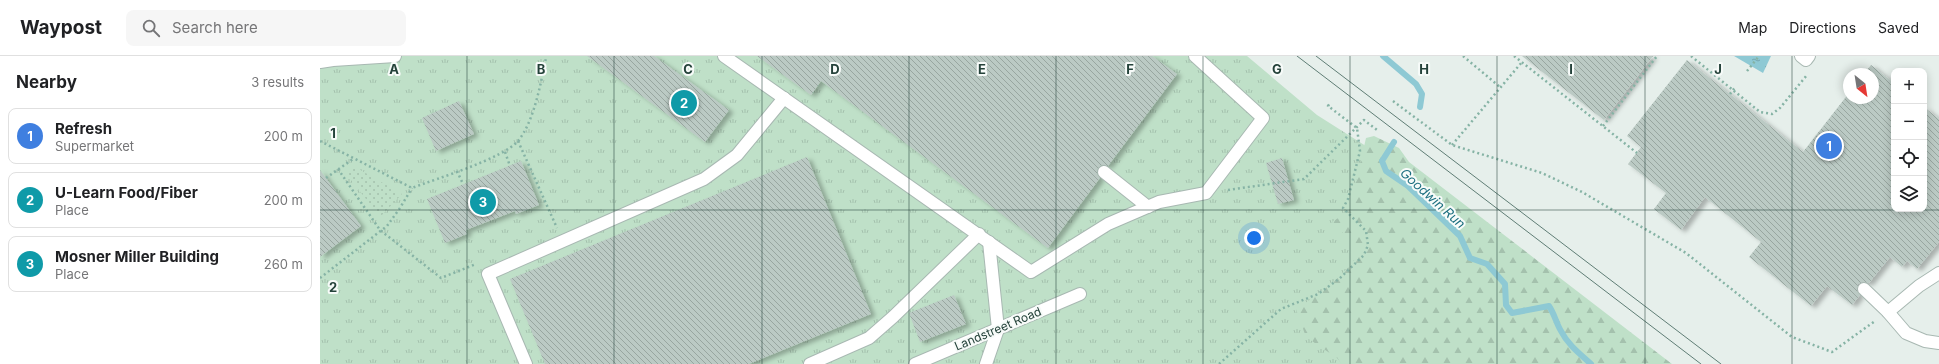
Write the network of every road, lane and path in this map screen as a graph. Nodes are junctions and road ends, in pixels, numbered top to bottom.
1 (395, 56) edge
2 (724, 56) edge
3 (1195, 56) edge
4 (1463, 56) edge
5 (1514, 56) edge
6 (1657, 56) edge
7 (1691, 56) edge
8 (1759, 56) edge
9 (1801, 56) edge
10 (1809, 56) edge
11 (546, 58) dead end
12 (320, 62) edge
13 (1522, 62) junction
14 (1747, 71) dead end
15 (1808, 74) dead end
16 (1736, 86) dead end
17 (1500, 87) junction
18 (1733, 90) junction
19 (1730, 94) dead end
20 (784, 98) junction
21 (1393, 101) dead end
22 (1330, 103) dead end
23 (1603, 126) junction
24 (1357, 128) junction
25 (1377, 130) dead end
26 (518, 141) junction
27 (320, 142) edge
28 (1452, 145) junction
29 (505, 152) junction
30 (1637, 153) dead end
31 (354, 158) junction
32 (510, 166) dead end
33 (338, 169) junction
34 (457, 170) junction
35 (1104, 172) dead end
36 (326, 178) dead end
37 (463, 184) dead end
38 (412, 188) junction
39 (1206, 193) junction
40 (1148, 207) junction
41 (380, 230) junction
42 (979, 234) junction
43 (563, 241) junction
44 (989, 242) junction
45 (477, 264) dead end
46 (1939, 272) edge
47 (320, 278) edge
48 (1864, 289) dead end
49 (1080, 294) dead end
50 (1888, 312) junction
51 (998, 329) junction
52 (1939, 343) edge
53 (526, 364) edge
54 (810, 364) edge
55 (915, 364) edge
56 (986, 364) edge
57 (1219, 364) edge

1 - 12 street
2 - 20 street
3 - 39 street
4 - 17 path
5 - 13 path
6 - 23 path
7 - 18 path
8 - 14 path
9 - 10 street
11 - 26 path
13 - 17 path
13 - 23 path
15 - 18 path
16 - 18 path
17 - 28 path
18 - 19 path
20 - 42 street
20 - 43 street
21 - 28 path
22 - 24 path
23 - 30 path
24 - 25 path
24 - 39 path
24 - 57 path
26 - 29 path
26 - 43 path
27 - 31 path
28 - 50 path
29 - 32 path
29 - 34 path
31 - 33 path
31 - 38 path
33 - 36 path
33 - 41 path
34 - 37 path
34 - 38 path
35 - 40 street
38 - 41 path
39 - 40 street
40 - 44 street
41 - 45 path
41 - 47 path
42 - 44 street
42 - 54 street
43 - 53 street
44 - 51 street
46 - 50 street
48 - 50 street
49 - 51 street, Landstreet Road
50 - 52 street
51 - 55 street, Landstreet Road
51 - 56 street

